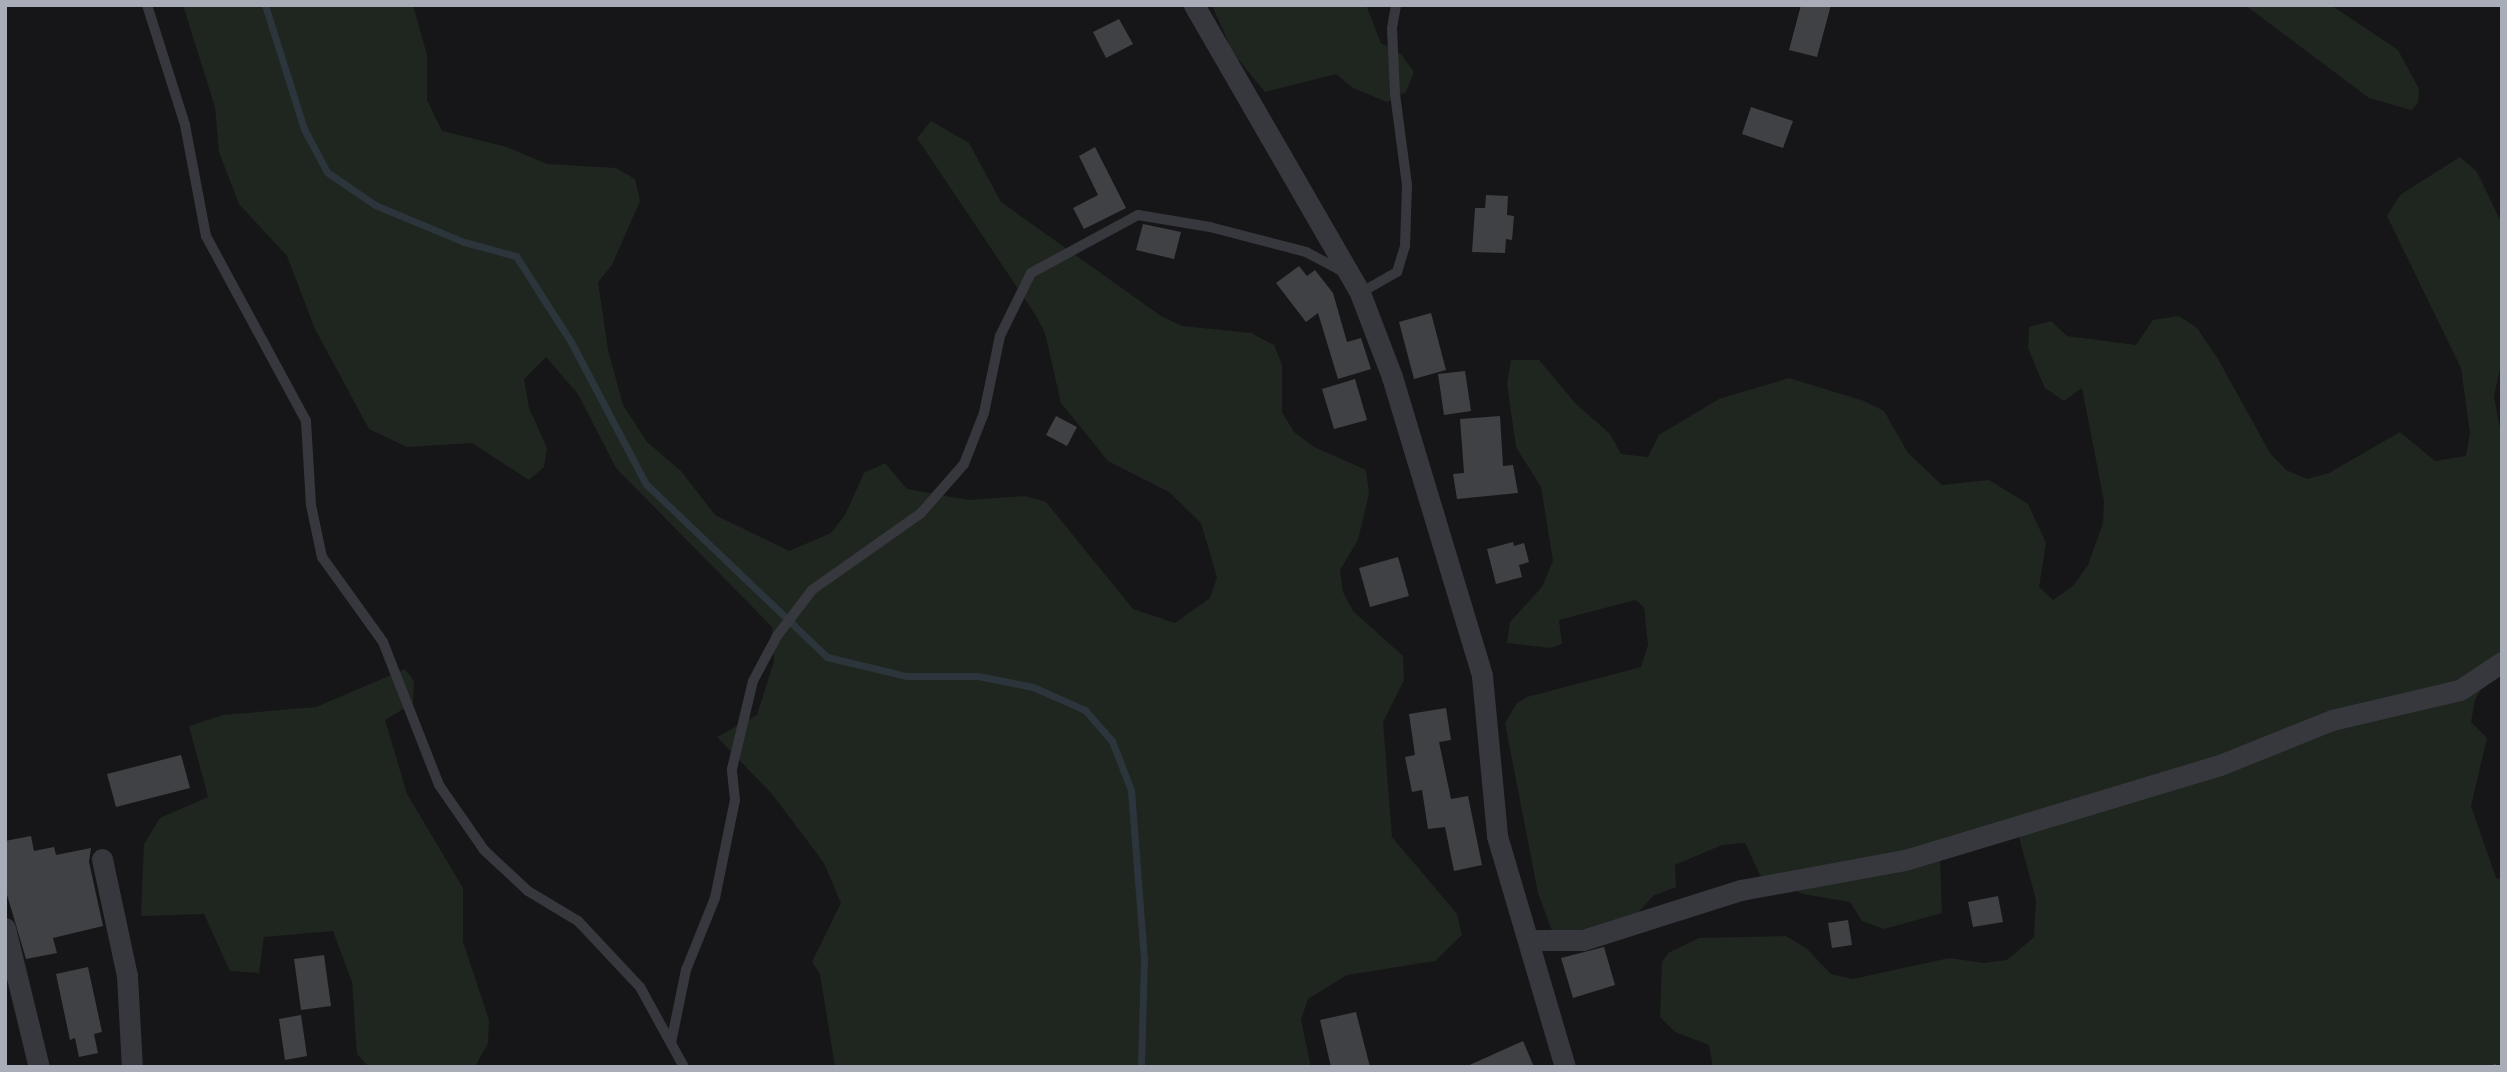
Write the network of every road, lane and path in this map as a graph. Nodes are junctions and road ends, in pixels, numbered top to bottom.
1 (147, 5) edge
2 (1194, 5) edge
3 (1396, 5) edge
4 (1355, 284) junction
5 (2502, 662) edge
6 (102, 859) dead end
7 (5, 928) edge
8 (1528, 940) junction
9 (671, 1044) junction
10 (2502, 1062) edge
11 (39, 1067) edge
12 (132, 1067) edge
13 (684, 1067) edge
14 (1564, 1067) edge
15 (2494, 1067) edge

1 - 9 lane
2 - 4 street
3 - 4 lane
4 - 8 street
4 - 9 lane
5 - 8 street
6 - 12 street
7 - 11 street
8 - 14 street
9 - 13 lane
10 - 15 path

